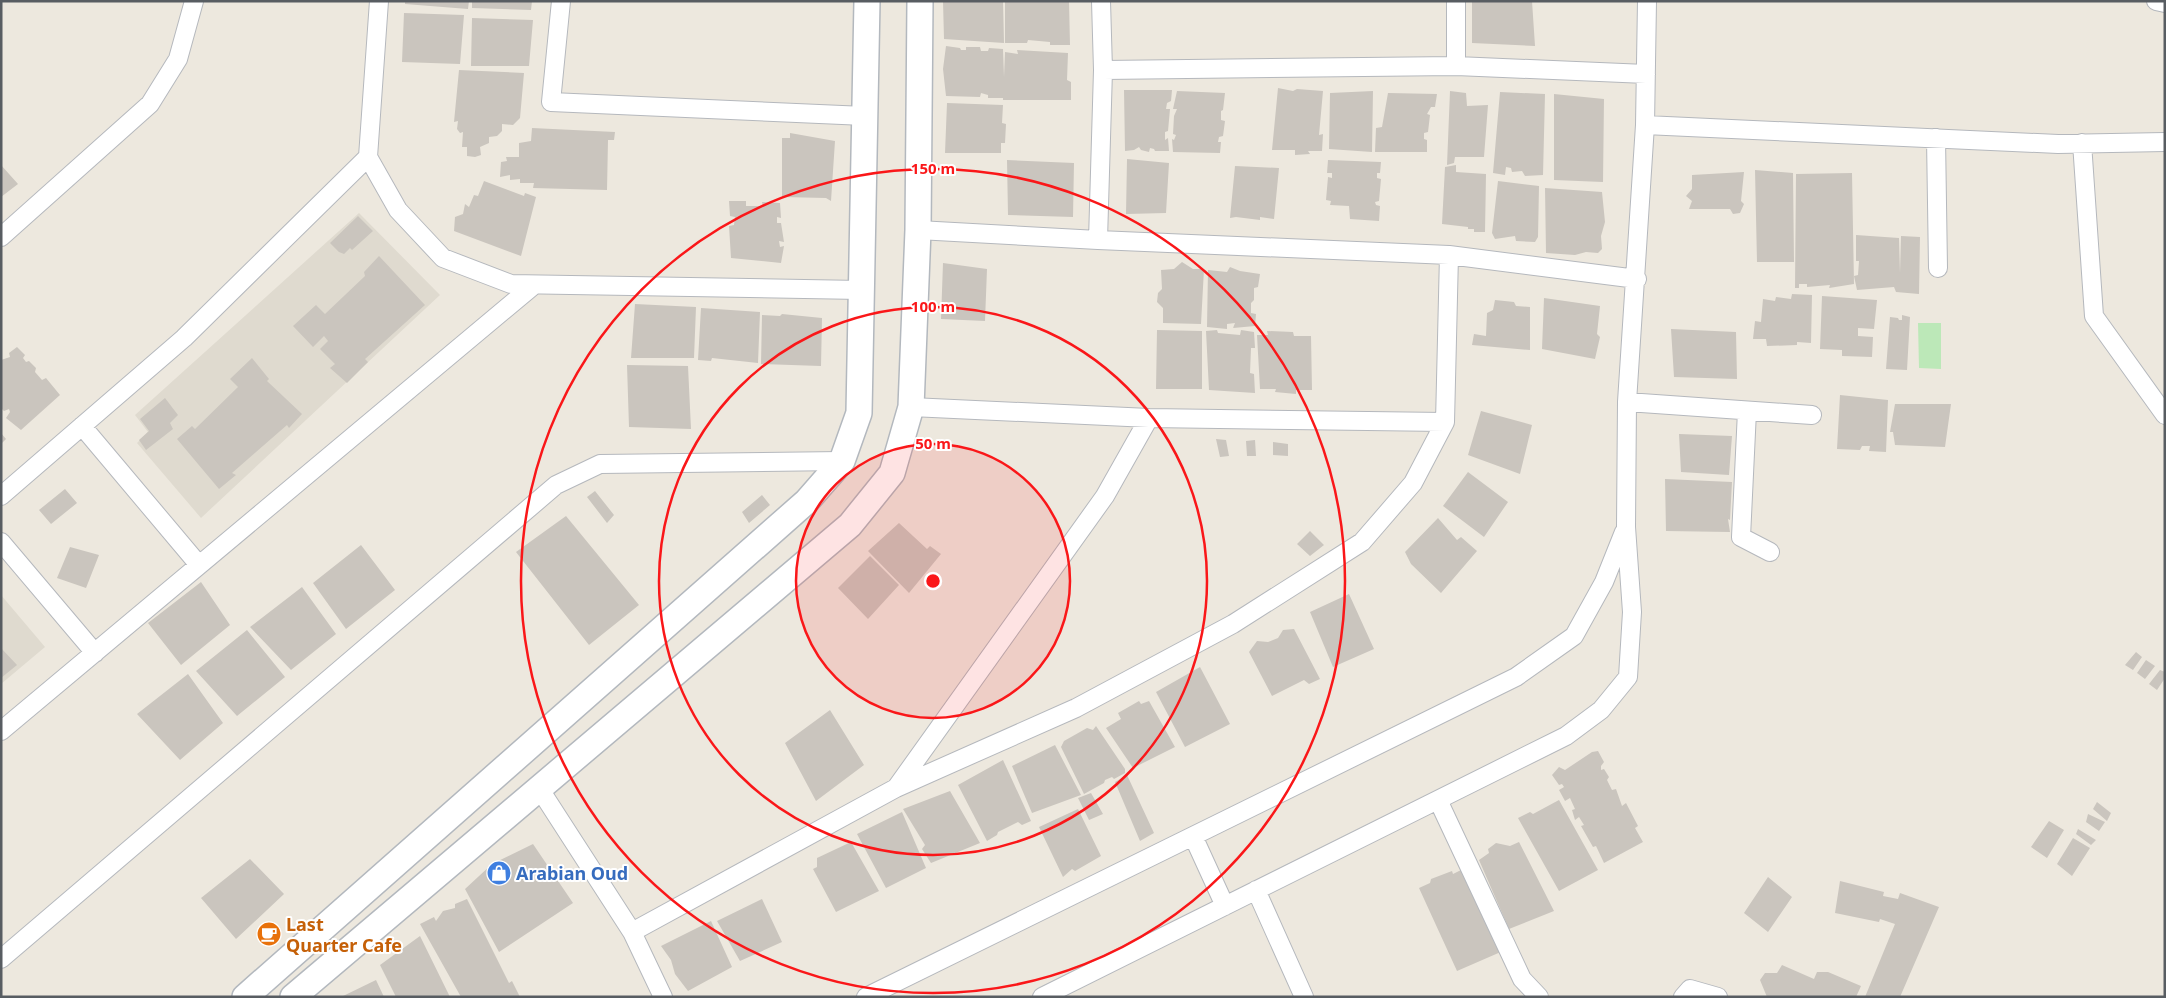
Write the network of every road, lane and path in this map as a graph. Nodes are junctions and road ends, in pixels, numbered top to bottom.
1 (194, 1) edge
2 (379, 1) edge
3 (561, 1) edge
4 (867, 1) edge
5 (920, 1) edge
6 (1101, 1) edge
7 (1456, 1) edge
8 (1647, 1) edge
9 (2156, 1) edge
10 (2165, 3) edge
11 (1456, 66) junction
12 (1103, 70) junction
13 (1646, 74) junction
14 (865, 116) junction
15 (1645, 125) junction
16 (1936, 138) junction
17 (2165, 142) edge
18 (2082, 143) junction
19 (368, 157) junction
20 (918, 230) junction
21 (1, 237) edge
22 (1098, 240) junction
23 (1449, 255) junction
24 (1938, 268) dead end
25 (1637, 279) junction
26 (534, 285) junction
27 (862, 290) junction
28 (1627, 402) junction
29 (910, 407) junction
30 (1748, 411) junction
31 (1812, 415) dead end
32 (2165, 415) edge
33 (1149, 418) junction
34 (1445, 422) junction
35 (82, 426) junction
36 (842, 461) junction
37 (1, 496) edge
38 (1626, 527) junction
39 (1, 542) edge
40 (1770, 552) dead end
41 (199, 565) junction
42 (95, 653) junction
43 (1, 731) edge
44 (539, 788) junction
45 (896, 788) junction
46 (1438, 800) junction
47 (1193, 836) junction
48 (1256, 890) junction
49 (1225, 906) junction
50 (632, 932) junction
51 (1, 959) edge
52 (245, 997) edge
53 (293, 997) edge
54 (663, 997) edge
55 (866, 997) edge
56 (1042, 997) edge
57 (1304, 997) edge
58 (1539, 997) edge
59 (1683, 997) edge
60 (1718, 997) edge

1 - 21 street
2 - 19 street
3 - 14 street
4 - 14 street
5 - 20 street
6 - 12 street
7 - 11 street
8 - 13 street
9 - 10 street
11 - 12 street
11 - 13 street
12 - 22 street
13 - 15 street
14 - 27 street
15 - 16 street
15 - 25 street
16 - 18 street
16 - 24 street
17 - 18 street
18 - 32 street
19 - 26 street
19 - 35 street
20 - 22 street
20 - 29 street
22 - 23 street
23 - 25 street
23 - 34 street
25 - 28 street
26 - 27 street
26 - 41 street
27 - 36 street
28 - 30 street
28 - 38 street
29 - 33 street
29 - 44 street
30 - 31 street
30 - 40 street
33 - 34 street
33 - 45 street
34 - 45 street
35 - 37 street
35 - 41 street
36 - 51 street
36 - 52 street
38 - 46 street
38 - 47 street
39 - 42 street
41 - 42 street
42 - 43 street
44 - 50 street
44 - 53 street
45 - 50 street
46 - 48 street
46 - 58 street
47 - 49 street
47 - 55 street
48 - 49 street
48 - 57 street
49 - 56 street
50 - 54 street
59 - 60 street

